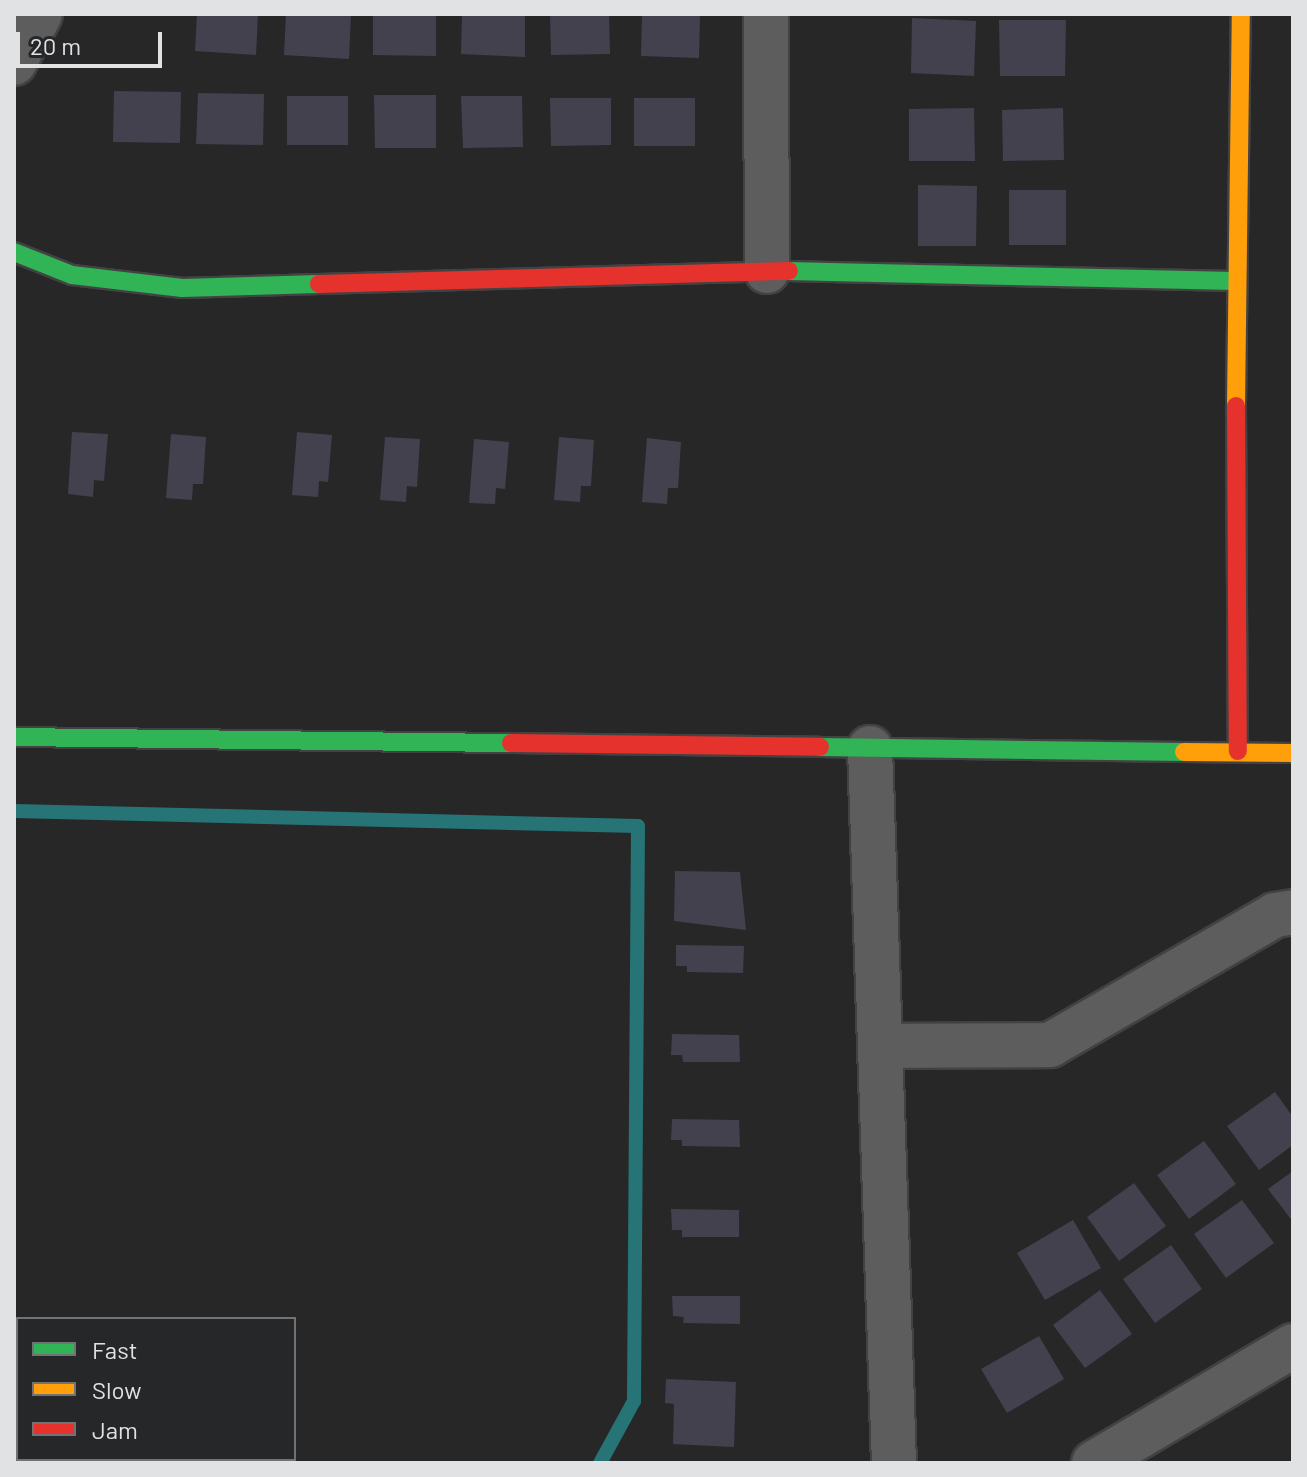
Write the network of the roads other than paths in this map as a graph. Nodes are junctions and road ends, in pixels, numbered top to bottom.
1 (40, 14) edge
2 (766, 14) edge
3 (1241, 14) edge
4 (14, 63) edge
5 (14, 252) edge
6 (767, 271) junction
7 (1235, 281) junction
8 (14, 737) edge
9 (870, 748) junction
10 (1238, 751) junction
11 (1293, 753) edge
12 (1293, 912) edge
13 (883, 1046) junction
14 (1293, 1346) edge
15 (894, 1463) edge
16 (1094, 1463) edge

1 - 4 street
2 - 6 street
3 - 7 street
5 - 6 street
6 - 7 street
7 - 10 street
8 - 9 street
9 - 10 street
9 - 13 street
10 - 11 street
12 - 13 street
13 - 15 street
14 - 16 street

